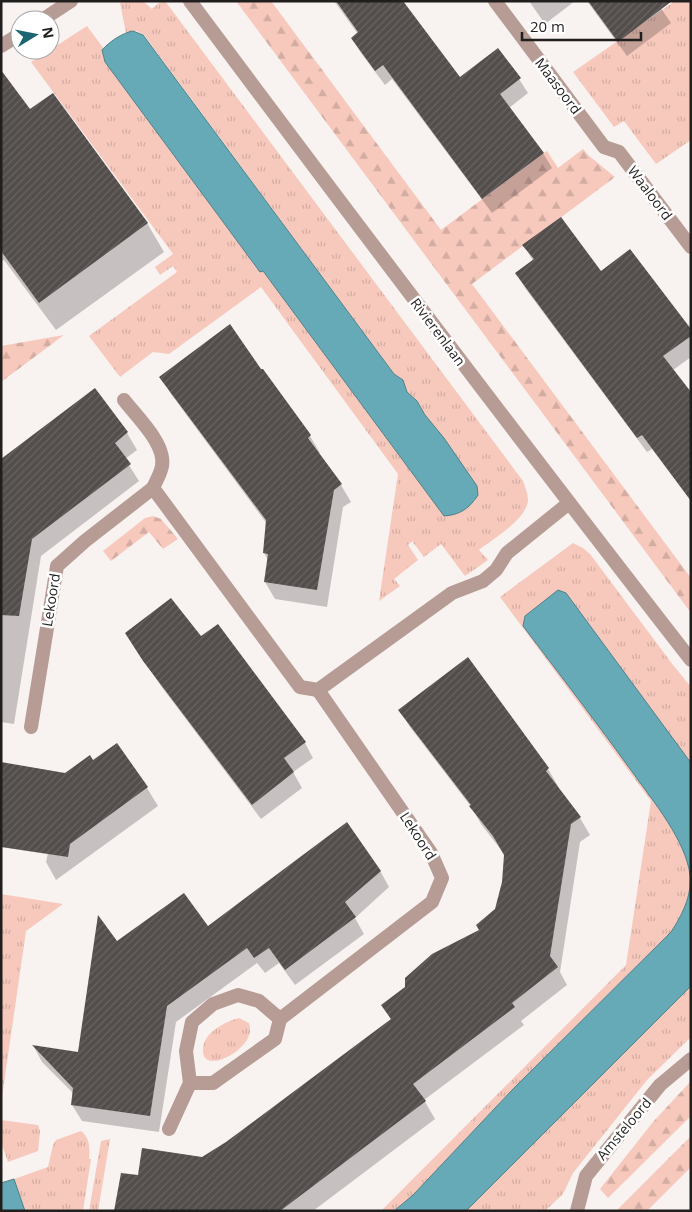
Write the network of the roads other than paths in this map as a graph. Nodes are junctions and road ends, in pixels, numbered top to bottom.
1 (71, 1) edge
2 (190, 1) edge
3 (495, 1) edge
4 (57, 10) edge
5 (604, 147) joint
6 (691, 247) edge
7 (124, 400) dead end
8 (153, 488) junction
9 (569, 503) junction
10 (691, 660) edge
11 (318, 690) junction
12 (31, 728) dead end
13 (280, 1019) junction
14 (691, 1059) edge
15 (190, 1083) junction
16 (169, 1129) dead end
17 (577, 1211) edge

1 - 4 street
2 - 9 street, Rivierenlaan
3 - 5 street, Maasoord
5 - 6 street, Waaloord
7 - 8 street
8 - 11 street
8 - 12 street, Lekoord
9 - 10 street, Rivierenlaan
9 - 11 street
11 - 13 street, Lekoord
13 - 15 street
13 - 15 street
14 - 17 street, Amsteloord
15 - 16 street

